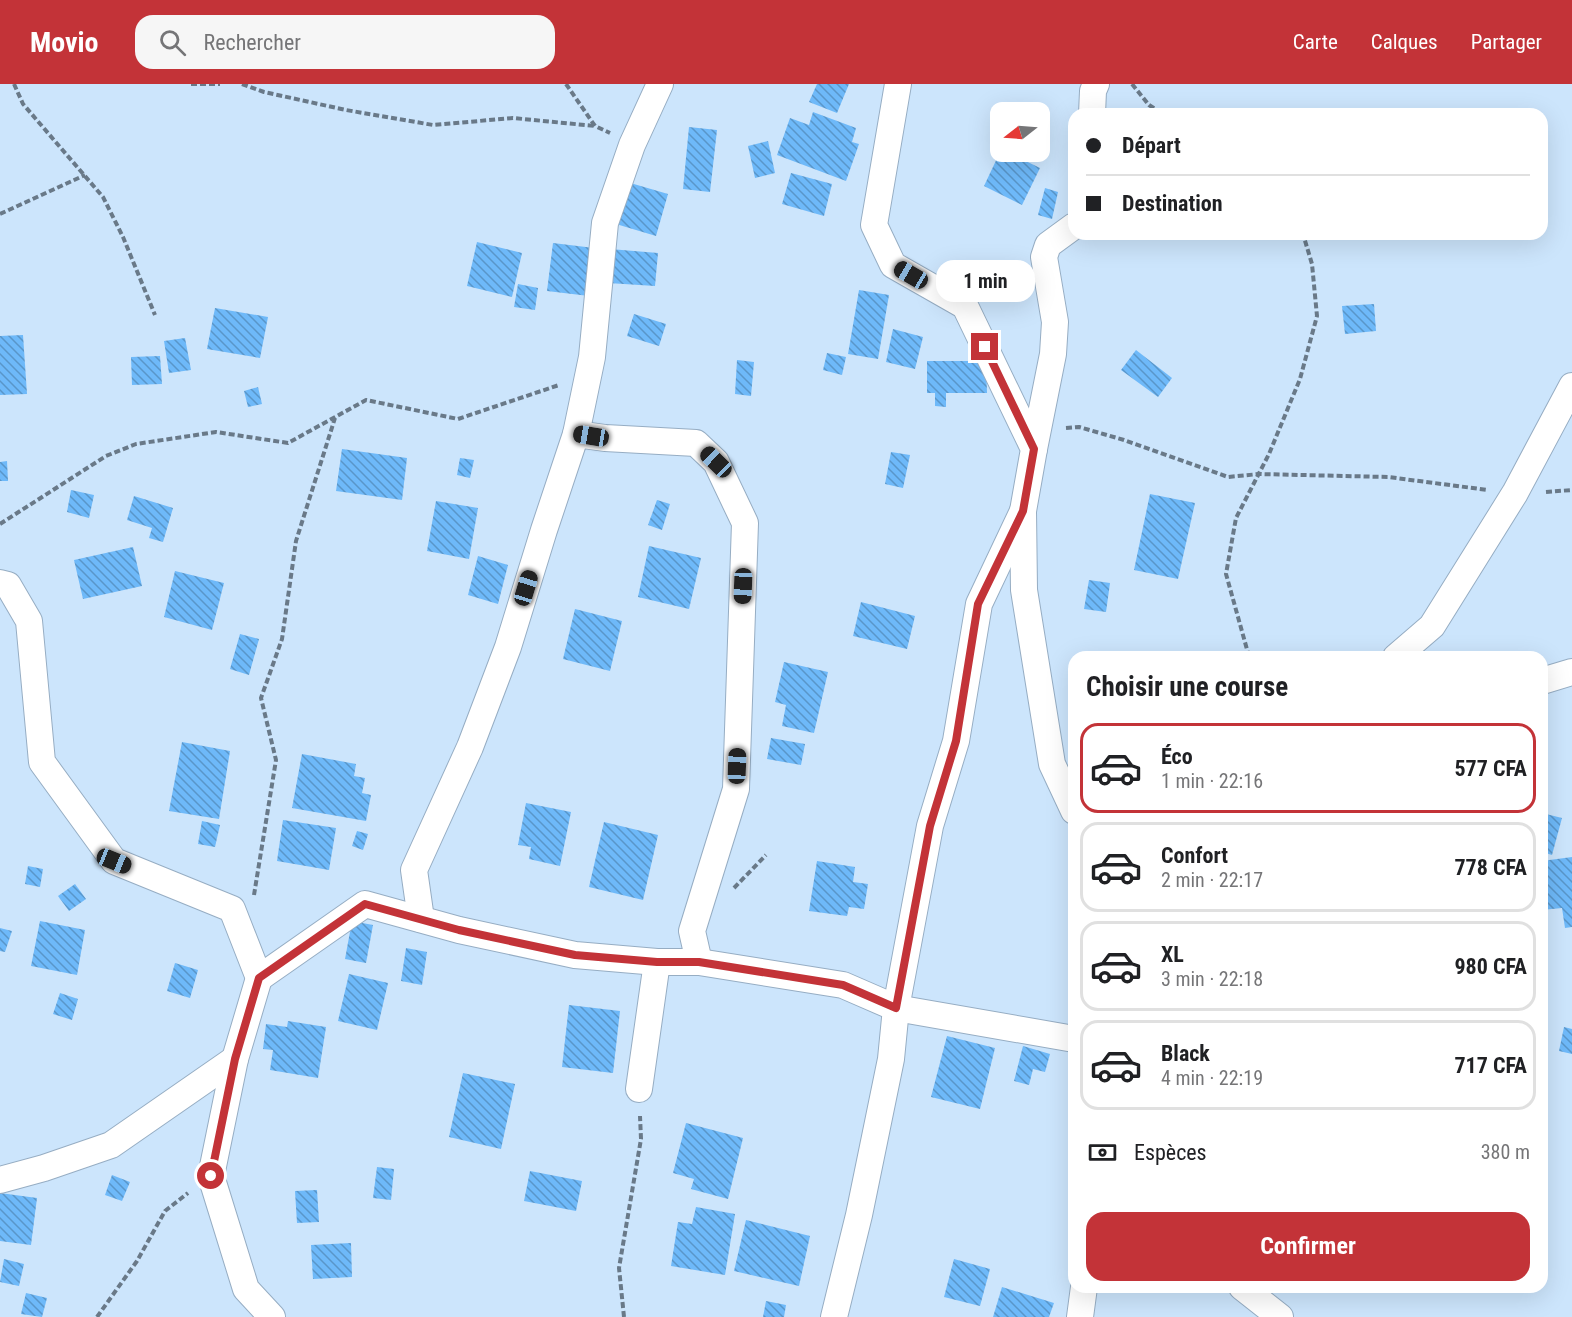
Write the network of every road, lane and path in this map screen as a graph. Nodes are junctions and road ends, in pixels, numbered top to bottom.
1 (14, 84) edge
2 (191, 84) edge
3 (220, 84) edge
4 (242, 84) edge
5 (566, 84) edge
6 (660, 84) edge
7 (898, 84) edge
8 (1096, 84) edge
9 (1132, 84) edge
10 (1092, 108) edge
11 (1154, 108) edge
12 (595, 126) junction
13 (632, 144) junction
14 (85, 175) junction
15 (0, 214) edge
16 (1068, 230) edge
17 (1305, 240) edge
18 (155, 315) dead end
19 (588, 375) junction
20 (1572, 386) edge
21 (335, 417) junction
22 (576, 434) junction
23 (1036, 440) junction
24 (1259, 474) junction
25 (1572, 490) edge
26 (1515, 493) junction
27 (1023, 511) junction
28 (0, 524) edge
29 (0, 583) edge
30 (1247, 651) edge
31 (1403, 651) edge
32 (1572, 672) edge
33 (1548, 679) edge
34 (1068, 798) edge
35 (254, 898) dead end
36 (420, 919) junction
37 (657, 962) junction
38 (699, 962) junction
39 (259, 978) junction
40 (896, 1008) junction
41 (1068, 1038) edge
42 (235, 1059) junction
43 (639, 1089) joint
44 (211, 1176) junction
45 (0, 1180) edge
46 (1083, 1293) edge
47 (1250, 1293) edge
48 (98, 1317) edge
49 (272, 1317) edge
50 (624, 1317) edge
51 (834, 1317) edge
52 (1080, 1317) edge
53 (1280, 1317) edge

1 - 14 path
2 - 3 path
4 - 12 path
5 - 12 path
6 - 13 street
7 - 23 street
8 - 10 street
9 - 11 path
12 - 13 path
13 - 19 street
14 - 15 path
14 - 18 path
16 - 23 street
17 - 24 path
19 - 21 path
19 - 22 street
20 - 26 street
21 - 28 path
21 - 35 path
22 - 36 street
22 - 38 street
23 - 24 path
23 - 27 street
24 - 26 path
24 - 30 path
25 - 26 path
26 - 31 street
27 - 34 street
27 - 40 street
29 - 39 street
32 - 33 street
36 - 37 street
36 - 39 street
37 - 38 street
37 - 43 street
38 - 40 street
39 - 42 street
40 - 41 street
40 - 51 street
42 - 44 street
42 - 45 street
43 - 50 path
44 - 48 path
44 - 49 street
46 - 52 street
47 - 53 street

